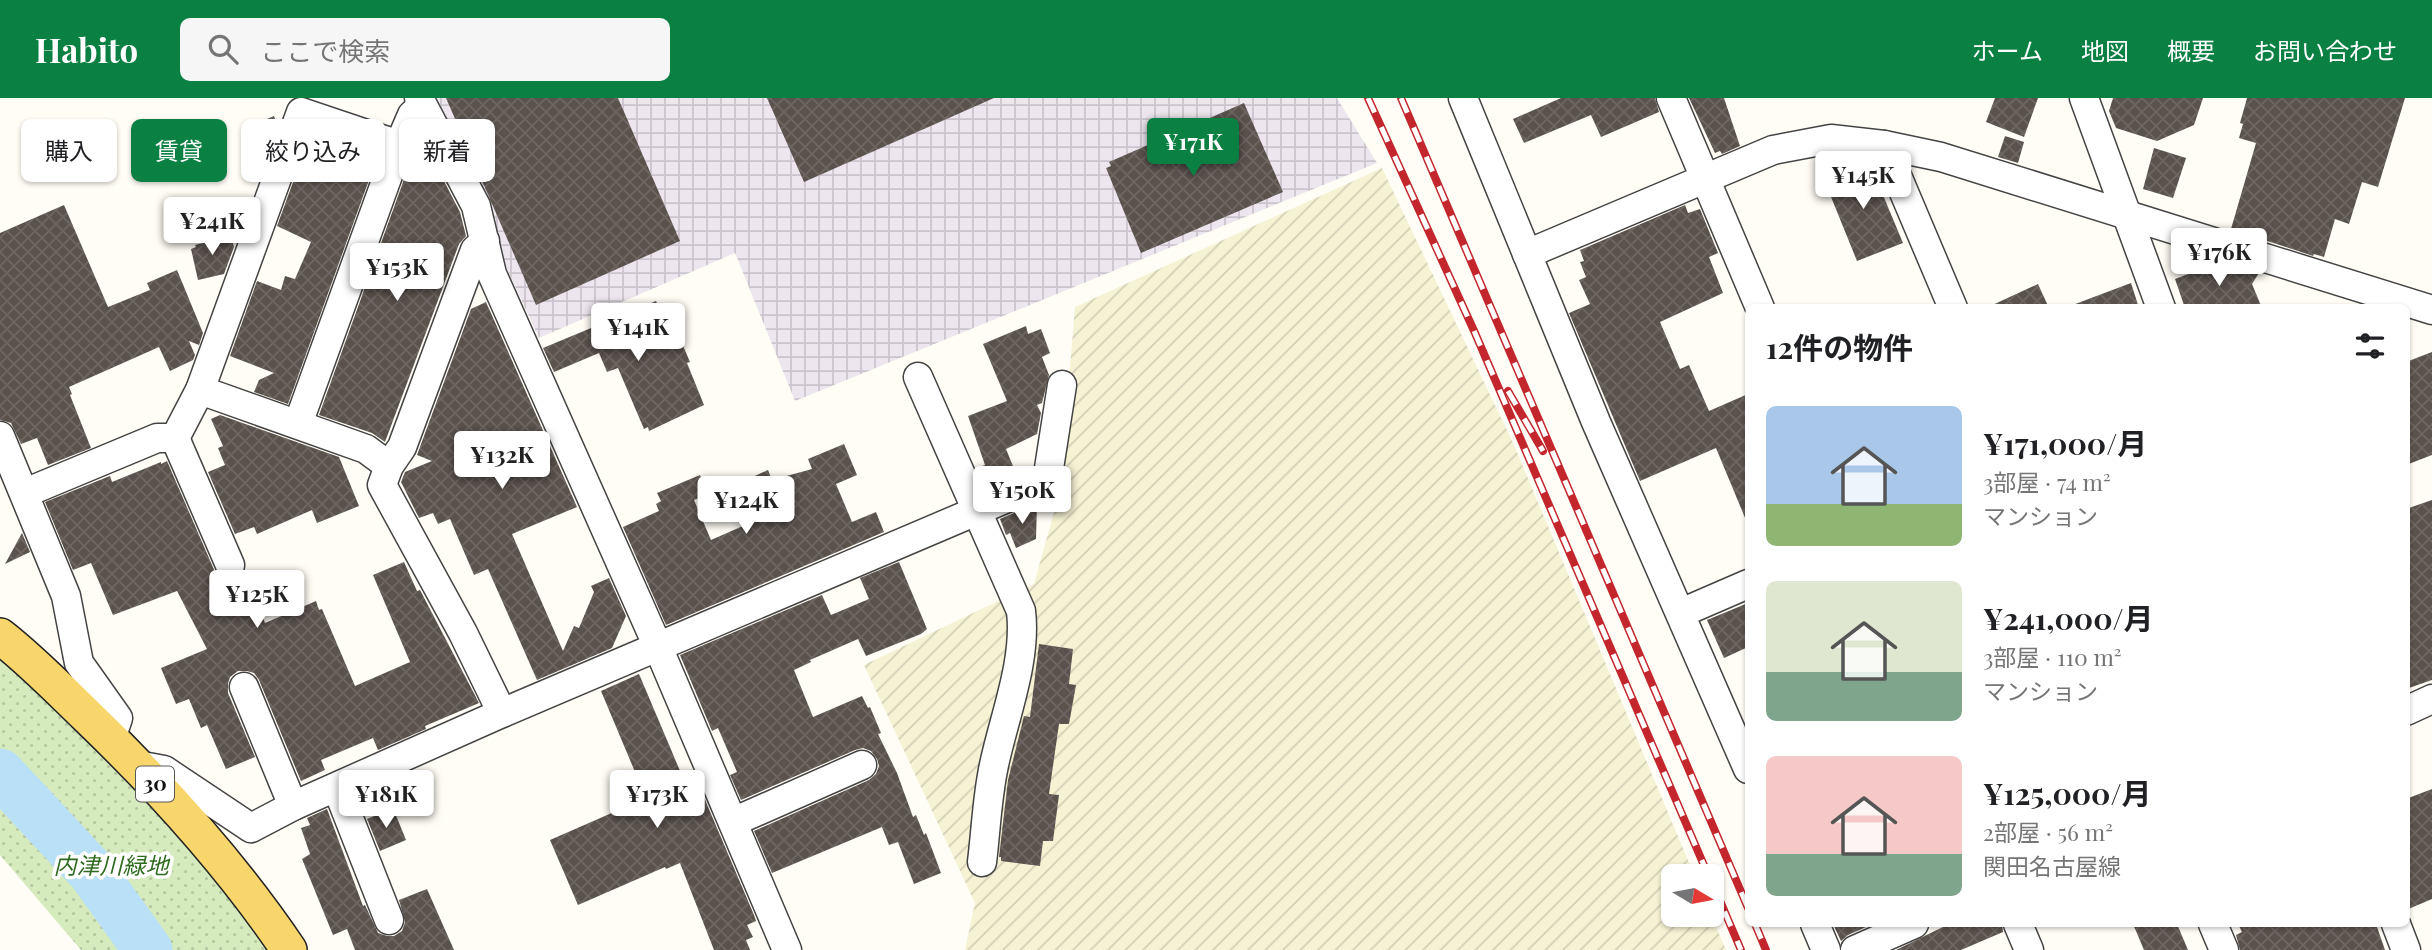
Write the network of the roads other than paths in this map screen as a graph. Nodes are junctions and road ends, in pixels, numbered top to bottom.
1 (1463, 98) edge
2 (1671, 98) edge
3 (2084, 98) edge
4 (421, 102) edge
5 (410, 119) edge
6 (399, 145) joint
7 (1884, 145) junction
8 (1705, 178) junction
9 (2126, 214) junction
10 (485, 241) junction
11 (1527, 254) junction
12 (1758, 304) edge
13 (1950, 304) edge
14 (2160, 304) edge
15 (2402, 304) edge
16 (2410, 306) edge
17 (2430, 313) edge
18 (918, 377) dead end
19 (1062, 385) dead end
20 (200, 390) junction
21 (298, 424) junction
22 (0, 436) edge
23 (175, 438) junction
24 (389, 466) junction
25 (25, 493) junction
26 (976, 509) junction
27 (230, 565) dead end
28 (1745, 585) edge
29 (1681, 613) junction
30 (0, 636) edge
31 (658, 647) junction
32 (244, 687) dead end
33 (2432, 699) edge
34 (2410, 709) edge
35 (502, 713) junction
36 (111, 739) junction
37 (1745, 762) edge
38 (137, 765) junction
39 (862, 765) dead end
40 (337, 788) junction
41 (293, 806) junction
42 (733, 821) junction
43 (982, 862) dead end
44 (389, 920) dead end
45 (1816, 927) edge
46 (1907, 927) edge
47 (2019, 927) edge
48 (2214, 927) edge
49 (2397, 927) edge
50 (289, 950) edge
51 (788, 950) edge
52 (1826, 950) edge
53 (1855, 950) edge
54 (2029, 950) edge
55 (2224, 950) edge
56 (2406, 950) edge

1 - 11 street
2 - 8 street
3 - 9 street
4 - 5 street
4 - 10 street
6 - 20 street
6 - 21 street
7 - 8 street
7 - 9 street
7 - 13 street
8 - 11 street
8 - 12 street
9 - 14 street
9 - 15 street
10 - 24 street
10 - 31 street
11 - 29 street
16 - 17 street
18 - 26 street
19 - 26 street
20 - 21 street
20 - 23 street
21 - 24 street
22 - 25 street
23 - 25 street
23 - 27 street
24 - 35 street
25 - 36 street
26 - 31 street
26 - 43 street
28 - 29 street
29 - 37 street
30 - 36 main road, 30
31 - 35 street
31 - 42 street
32 - 41 street
33 - 34 street
35 - 40 street
36 - 38 main road, 30
38 - 41 street
38 - 50 main road, 30
39 - 42 street
40 - 41 street
40 - 44 street
42 - 51 street
45 - 52 street
46 - 53 street
47 - 54 street
48 - 55 street
49 - 56 street

